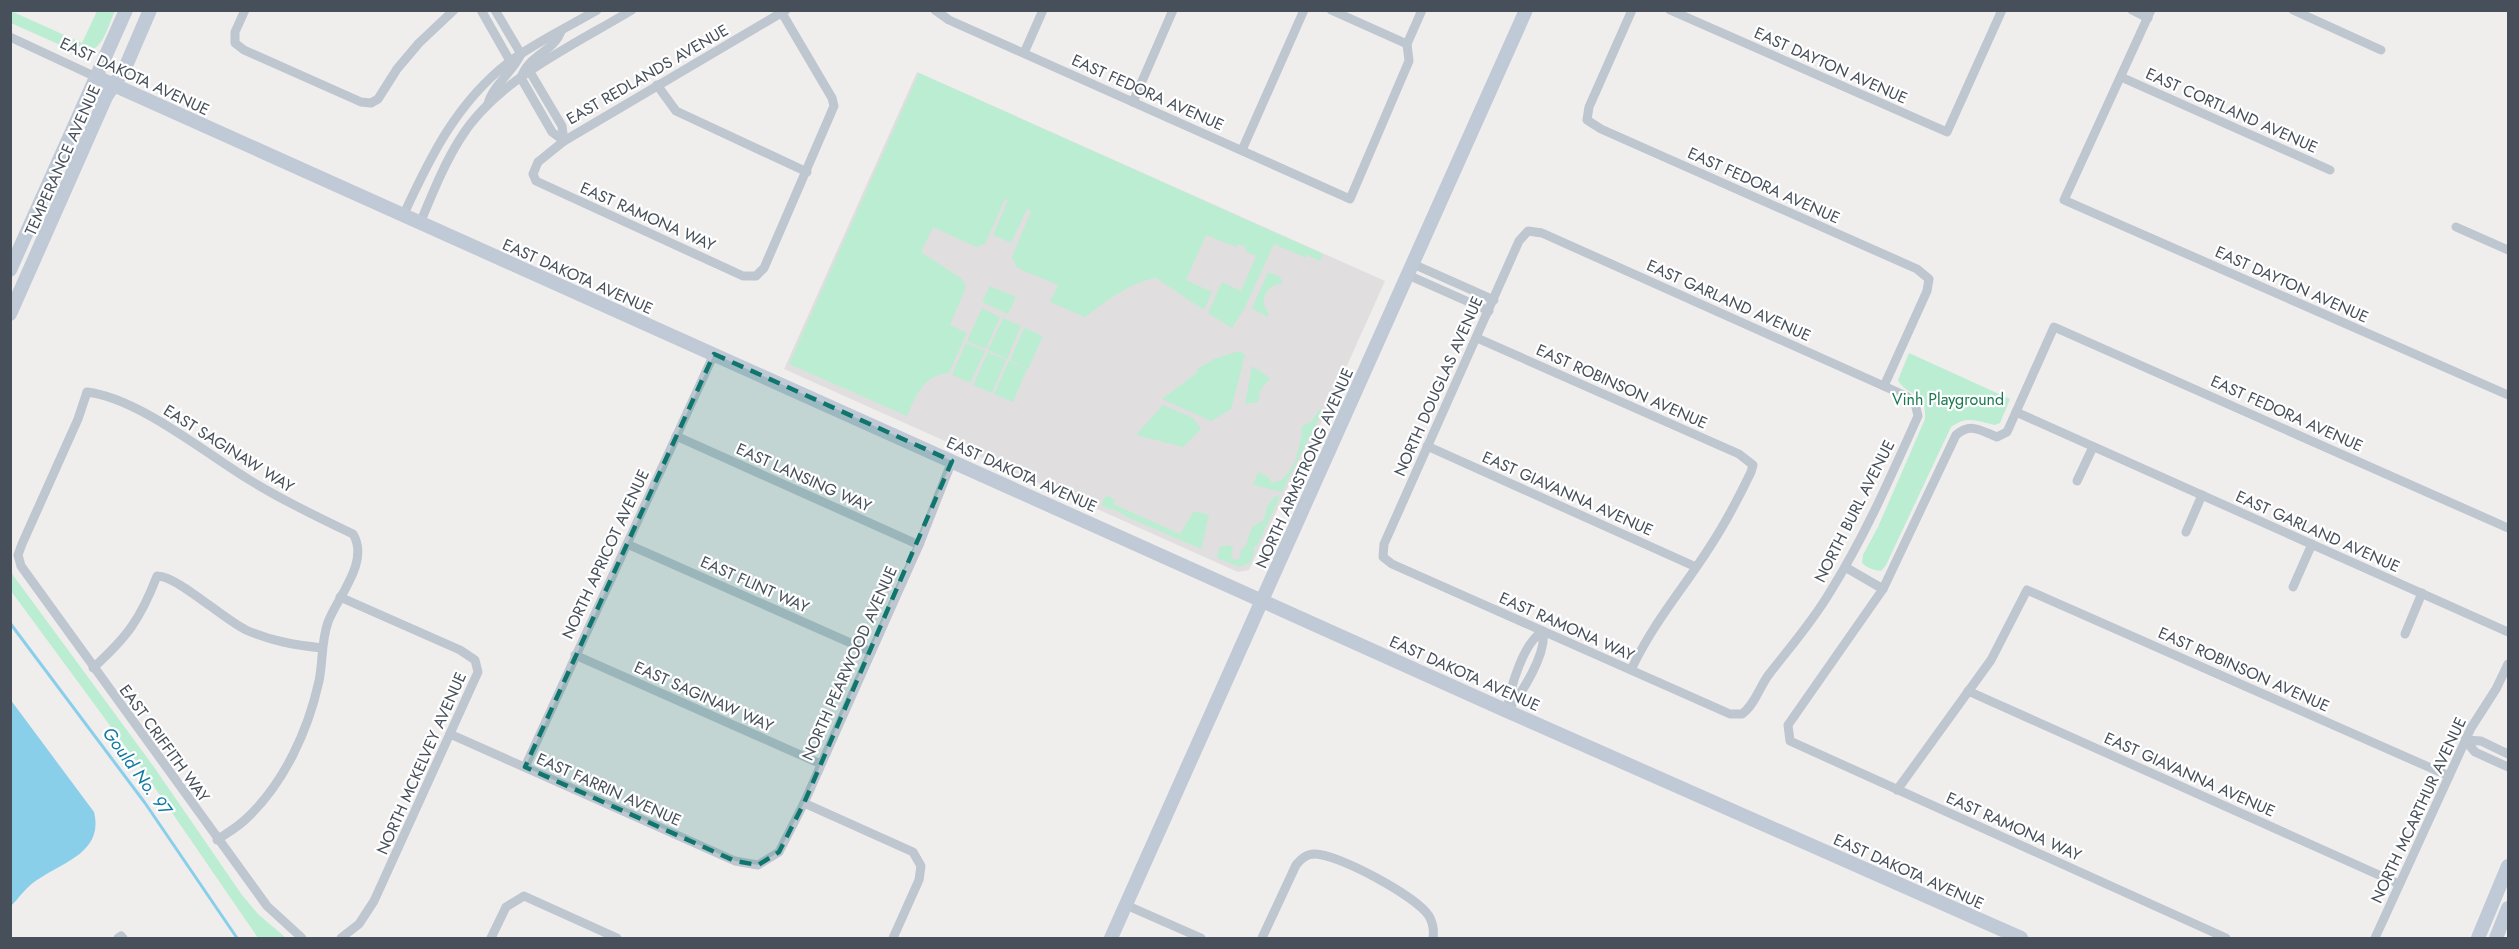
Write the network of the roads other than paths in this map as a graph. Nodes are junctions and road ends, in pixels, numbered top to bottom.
1 (126, 10) edge
2 (150, 10) edge
3 (245, 10) edge
4 (437, 10) edge
5 (454, 10) edge
6 (481, 10) edge
7 (495, 10) edge
8 (597, 10) edge
9 (633, 10) edge
10 (935, 10) edge
11 (1042, 10) edge
12 (1173, 10) edge
13 (1304, 10) edge
14 (1331, 10) edge
15 (1422, 10) edge
16 (1526, 10) edge
17 (1632, 10) edge
18 (1670, 10) edge
19 (2002, 10) edge
20 (2132, 10) edge
21 (2293, 10) edge
22 (784, 12) edge
23 (2149, 14) edge
24 (444, 18) junction
25 (561, 31) junction
26 (10, 37) edge
27 (1407, 44) junction
28 (2381, 50) dead end
29 (1024, 53) junction
30 (521, 54) junction
31 (510, 61) junction
32 (530, 72) junction
33 (96, 77) junction
34 (2121, 77) junction
35 (521, 78) junction
36 (114, 85) junction
37 (657, 85) junction
38 (1133, 102) junction
39 (488, 106) junction
40 (564, 141) junction
41 (1242, 150) junction
42 (2330, 170) dead end
43 (807, 172) junction
44 (533, 174) joint
45 (403, 216) junction
46 (420, 223) junction
47 (2456, 227) dead end
48 (1528, 231) joint
49 (2508, 250) edge
50 (1411, 269) junction
51 (10, 270) edge
52 (1494, 300) junction
53 (1489, 311) junction
54 (10, 314) edge
55 (1477, 338) junction
56 (714, 354) junction
57 (1884, 386) junction
58 (2508, 395) edge
59 (1915, 403) joint
60 (2016, 412) junction
61 (676, 436) junction
62 (1427, 446) junction
63 (2093, 447) junction
64 (952, 461) junction
65 (2077, 481) dead end
66 (2202, 495) junction
67 (2508, 528) edge
68 (2186, 532) dead end
69 (627, 544) junction
70 (2312, 544) junction
71 (918, 545) junction
72 (18, 555) joint
73 (1383, 557) joint
74 (1696, 567) junction
75 (1845, 567) junction
76 (2293, 587) dead end
77 (1883, 589) junction
78 (2422, 593) junction
79 (340, 597) junction
80 (1262, 600) junction
81 (1543, 631) junction
82 (2508, 632) edge
83 (2405, 634) dead end
84 (322, 648) junction
85 (871, 652) junction
86 (575, 655) junction
87 (2508, 664) edge
88 (93, 668) junction
89 (1631, 670) junction
90 (1968, 691) junction
91 (1507, 711) junction
92 (1742, 714) joint
93 (450, 734) junction
94 (2465, 741) junction
95 (2508, 754) edge
96 (821, 764) junction
97 (525, 767) junction
98 (2508, 767) edge
99 (2449, 776) junction
100 (1897, 790) junction
101 (804, 803) junction
102 (217, 840) junction
103 (758, 865) joint
104 (2508, 866) edge
105 (2400, 884) junction
106 (1126, 905) junction
107 (2508, 908) edge
108 (302, 939) edge
109 (341, 939) edge
110 (491, 939) edge
111 (617, 939) edge
112 (893, 939) edge
113 (1111, 939) edge
114 (1201, 939) edge
115 (1262, 939) edge
116 (1433, 939) edge
117 (2021, 939) edge
118 (2226, 939) edge
119 (2375, 939) edge
120 (2478, 939) edge
121 (2496, 939) edge

1 - 33 street, TEMPERANCE AVENUE
2 - 36 street, TEMPERANCE AVENUE
3 - 24 street
4 - 24 street
5 - 24 street
6 - 31 street
7 - 30 street
8 - 25 street
9 - 32 street
10 - 29 street, EAST FEDORA AVENUE
11 - 29 street
12 - 38 street
13 - 41 street
14 - 27 street
15 - 27 street
16 - 50 street, NORTH ARMSTRONG AVENUE
17 - 57 street, EAST FEDORA AVENUE
18 - 19 street, EAST DAYTON AVENUE
20 - 23 street
21 - 28 street
22 - 37 street, EAST REDLANDS AVENUE
22 - 43 street
23 - 34 street
25 - 30 street
25 - 35 street
26 - 33 street, EAST DAKOTA AVENUE
27 - 41 street, EAST FEDORA AVENUE
29 - 38 street, EAST FEDORA AVENUE
30 - 31 street
30 - 39 street
31 - 45 street
32 - 35 street
32 - 40 street
33 - 36 street, EAST DAKOTA AVENUE
33 - 51 street, TEMPERANCE AVENUE
34 - 42 street, EAST CORTLAND AVENUE
34 - 58 street, EAST DAYTON AVENUE
35 - 39 street
35 - 40 street
36 - 45 street, EAST DAKOTA AVENUE
36 - 54 street, TEMPERANCE AVENUE
37 - 40 street, EAST REDLANDS AVENUE
37 - 43 street
38 - 41 street, EAST FEDORA AVENUE
39 - 46 street
40 - 44 street, EAST REDLANDS AVENUE
43 - 44 street, EAST RAMONA WAY
45 - 46 street, EAST DAKOTA AVENUE
46 - 56 street, EAST DAKOTA AVENUE
47 - 49 street
48 - 52 street, NORTH DOUGLAS AVENUE
48 - 57 street, EAST GARLAND AVENUE
50 - 52 street
50 - 53 street
50 - 80 street, NORTH ARMSTRONG AVENUE
52 - 53 street, NORTH DOUGLAS AVENUE
53 - 55 street, NORTH DOUGLAS AVENUE
55 - 62 street, NORTH DOUGLAS AVENUE
55 - 74 street, EAST ROBINSON AVENUE
56 - 61 street, NORTH APRICOT AVENUE
56 - 64 street, EAST DAKOTA AVENUE
57 - 59 street, EAST GARLAND AVENUE
59 - 75 street, NORTH BURL AVENUE
60 - 63 street, EAST GARLAND AVENUE
60 - 67 street, EAST FEDORA AVENUE
60 - 77 street
61 - 69 street, NORTH APRICOT AVENUE
61 - 71 street, EAST LANSING WAY
62 - 73 street, NORTH DOUGLAS AVENUE
62 - 74 street, EAST GIAVANNA AVENUE
63 - 65 street
63 - 66 street, EAST GARLAND AVENUE
64 - 71 street, NORTH PEARWOOD AVENUE
64 - 80 street, EAST DAKOTA AVENUE
66 - 68 street
66 - 70 street, EAST GARLAND AVENUE
69 - 85 street, EAST FLINT WAY
69 - 86 street, NORTH APRICOT AVENUE
70 - 76 street
70 - 78 street, EAST GARLAND AVENUE
71 - 85 street, NORTH PEARWOOD AVENUE
72 - 79 street, EAST SAGINAW WAY
72 - 88 street, EAST CRIFFITH WAY
73 - 81 street, EAST RAMONA WAY
74 - 89 street
75 - 77 street
75 - 92 street, NORTH BURL AVENUE
77 - 100 street, EAST RAMONA WAY
78 - 82 street, EAST GARLAND AVENUE
78 - 83 street
79 - 84 street
79 - 93 street, NORTH MCKELVEY AVENUE
80 - 91 street, EAST DAKOTA AVENUE
80 - 106 street, NORTH ARMSTRONG AVENUE
81 - 89 street, EAST RAMONA WAY
81 - 91 street
84 - 88 street
84 - 102 street
85 - 96 street, NORTH PEARWOOD AVENUE
86 - 96 street, EAST SAGINAW WAY
86 - 97 street, NORTH APRICOT AVENUE
87 - 94 street, NORTH MCARTHUR AVENUE
88 - 102 street, EAST CRIFFITH WAY
89 - 92 street, EAST RAMONA WAY
90 - 99 street, EAST ROBINSON AVENUE
90 - 100 street
90 - 105 street, EAST GIAVANNA AVENUE
91 - 117 street, EAST DAKOTA AVENUE
93 - 97 street, EAST FARRIN AVENUE
93 - 109 street, NORTH MCKELVEY AVENUE
94 - 95 street
94 - 98 street
94 - 99 street, NORTH MCARTHUR AVENUE
96 - 101 street, NORTH PEARWOOD AVENUE
97 - 103 street, EAST FARRIN AVENUE
99 - 105 street, NORTH MCARTHUR AVENUE
100 - 118 street, EAST RAMONA WAY
101 - 103 street, NORTH PEARWOOD AVENUE
101 - 112 street
102 - 108 street, EAST CRIFFITH WAY
104 - 120 street
105 - 119 street, NORTH MCARTHUR AVENUE
106 - 113 street, NORTH ARMSTRONG AVENUE
106 - 114 street
107 - 121 street
110 - 111 street
115 - 116 street

